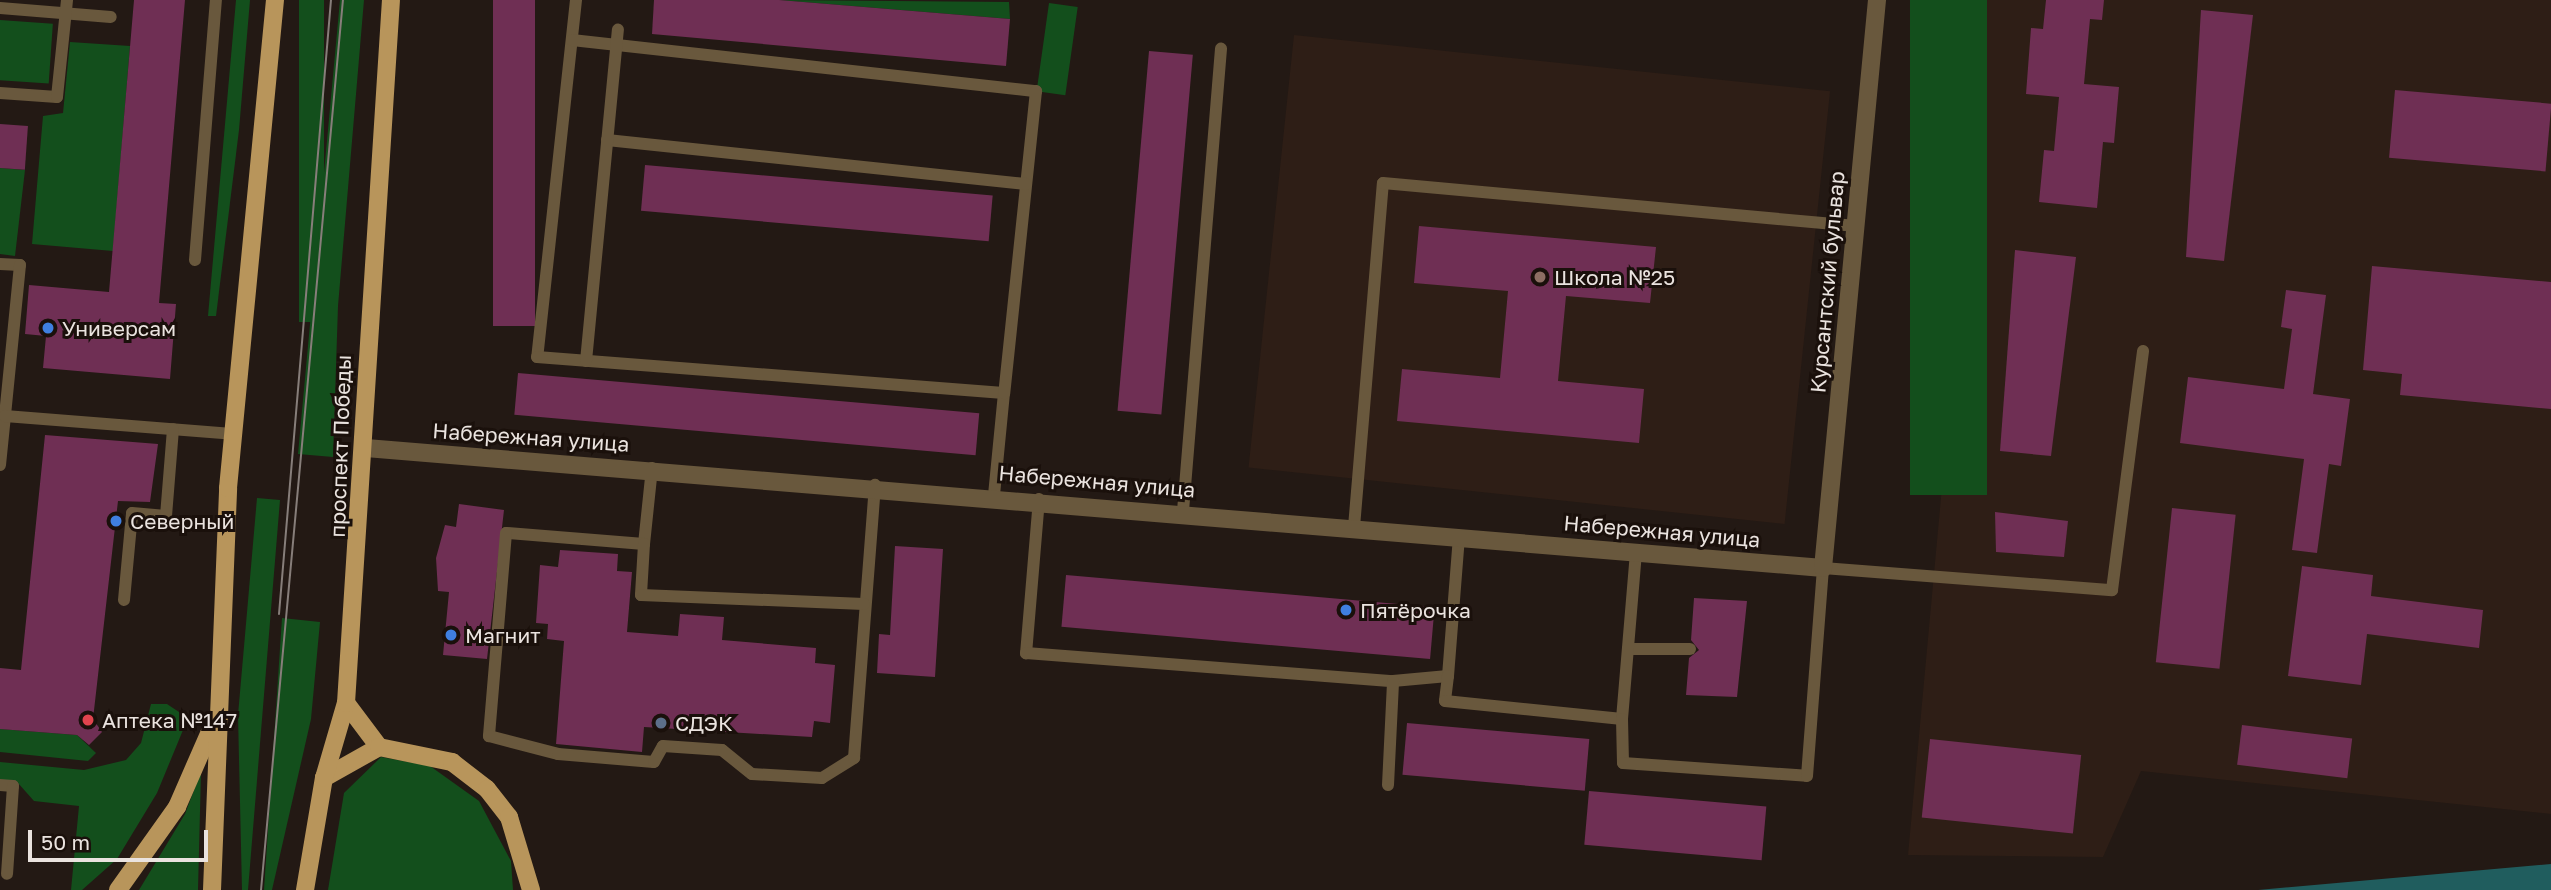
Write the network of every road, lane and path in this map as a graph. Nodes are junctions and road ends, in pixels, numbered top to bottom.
1 (67, 0) edge
2 (216, 0) edge
3 (275, 0) edge
4 (391, 0) edge
5 (576, 0) edge
6 (1877, 0) edge
7 (0, 8) edge
8 (66, 14) junction
9 (111, 17) dead end
10 (618, 30) dead end
11 (572, 40) junction
12 (615, 49) junction
13 (1221, 49) dead end
14 (0, 93) edge
15 (607, 140) junction
16 (1026, 184) junction
17 (1856, 226) junction
18 (195, 260) dead end
19 (0, 264) edge
20 (2143, 351) dead end
21 (586, 361) junction
22 (1004, 393) junction
23 (5, 416) junction
24 (173, 429) junction
25 (232, 433) junction
26 (366, 448) junction
27 (0, 466) edge
28 (652, 468) junction
29 (875, 485) junction
30 (994, 495) junction
31 (1039, 499) junction
32 (1183, 511) junction
33 (1354, 527) junction
34 (1459, 536) junction
35 (644, 544) junction
36 (1636, 553) junction
37 (1823, 568) junction
38 (124, 600) dead end
39 (863, 604) junction
40 (1628, 649) junction
41 (1690, 649) dead end
42 (1448, 676) junction
43 (1393, 681) junction
44 (346, 704) junction
45 (216, 718) junction
46 (1622, 719) junction
47 (379, 747) junction
48 (324, 778) junction
49 (0, 785) edge
50 (1388, 785) dead end
51 (7, 874) dead end
52 (118, 890) edge
53 (212, 890) edge
54 (304, 890) edge
55 (531, 890) edge

1 - 8 lane
2 - 18 lane
3 - 25 main road
4 - 26 main road, проспект Победы
5 - 11 lane
6 - 17 street, Курсантский бульвар
7 - 8 lane
8 - 9 lane
8 - 14 lane
10 - 12 lane
11 - 12 lane
11 - 21 lane
12 - 15 lane
12 - 16 lane
13 - 32 lane
15 - 16 lane
15 - 21 lane
16 - 22 lane
17 - 33 lane
17 - 37 street, Курсантский бульвар
19 - 23 lane
20 - 37 lane
21 - 22 lane
22 - 30 lane
23 - 24 lane
23 - 27 lane
24 - 25 lane
24 - 38 lane
25 - 45 main road
26 - 28 street, Набережная улица
26 - 44 main road, проспект Победы
28 - 29 street, Набережная улица
28 - 35 lane
29 - 30 street, Набережная улица
29 - 39 lane
30 - 31 street, Набережная улица
31 - 32 street, Набережная улица
31 - 43 lane
32 - 33 street, Набережная улица
33 - 34 street, Набережная улица
34 - 36 street, Набережная улица
34 - 42 lane
35 - 39 lane
35 - 39 lane
36 - 37 street, Набережная улица
36 - 40 lane
37 - 46 lane
40 - 41 lane
40 - 46 lane
42 - 43 lane
42 - 46 lane
43 - 50 lane
44 - 47 main road
44 - 48 main road, проспект Победы
45 - 52 main road
45 - 53 main road
47 - 48 main road
47 - 55 main road
48 - 54 main road, проспект Победы
49 - 51 lane

